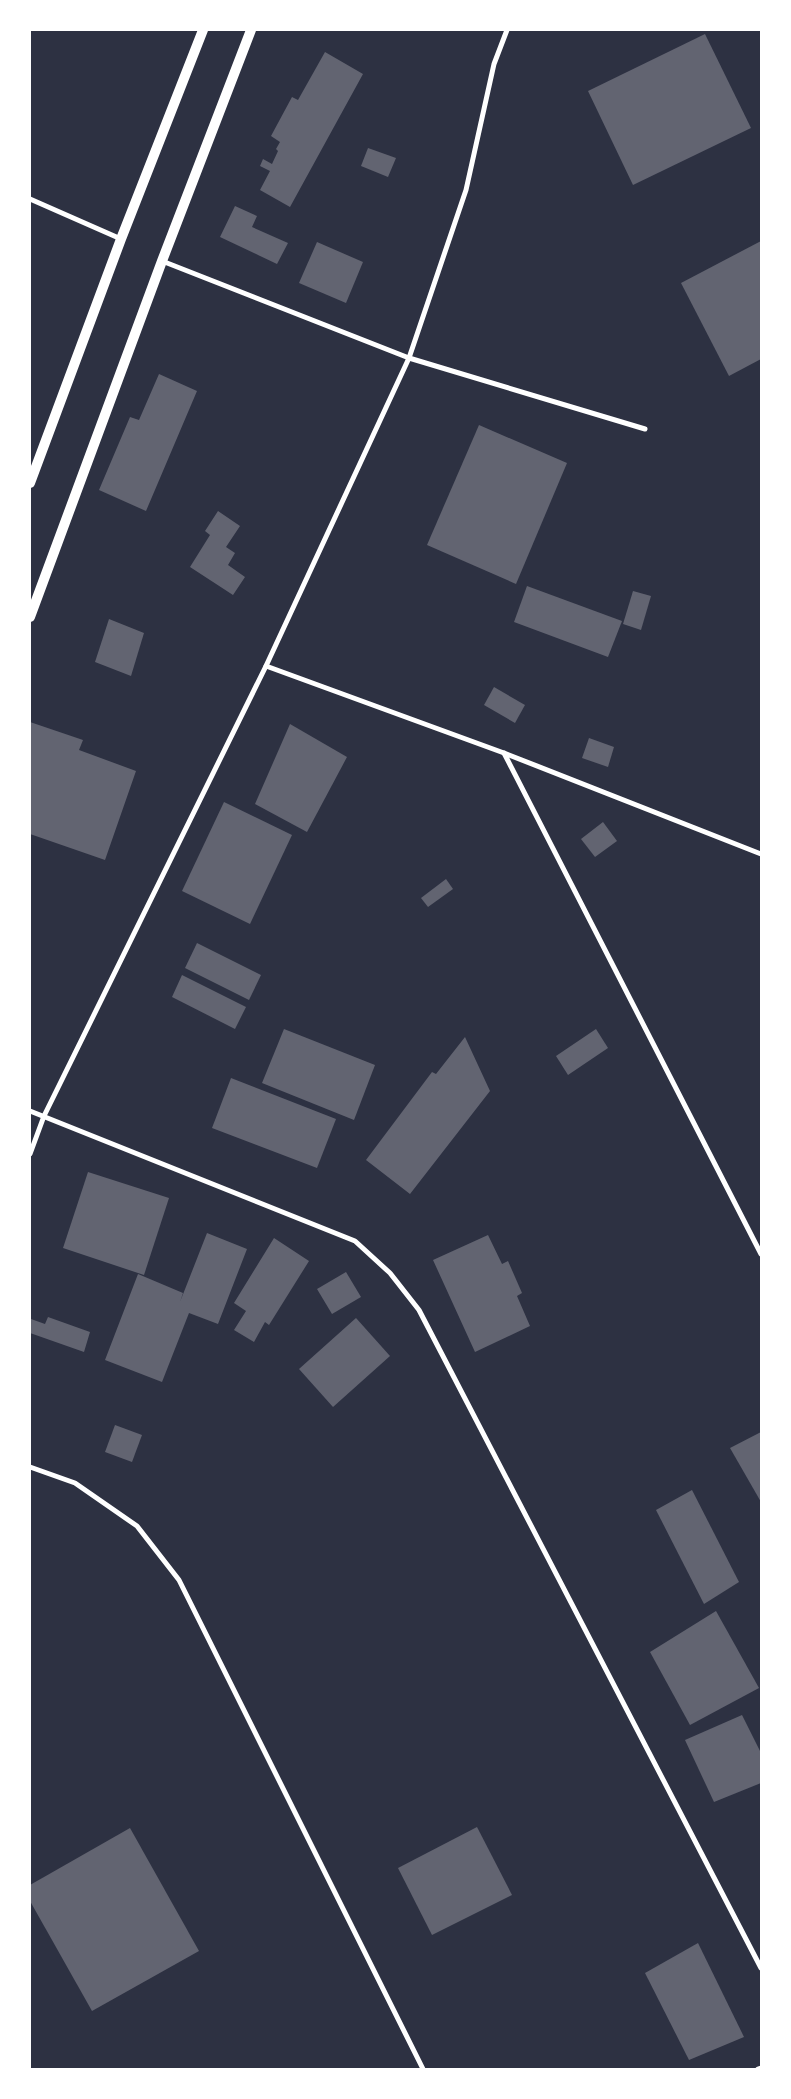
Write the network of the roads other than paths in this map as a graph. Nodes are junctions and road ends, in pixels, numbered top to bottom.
1 (203, 30) edge
2 (251, 30) edge
3 (507, 30) edge
4 (30, 199) edge
5 (121, 239) junction
6 (162, 261) junction
7 (409, 358) junction
8 (645, 429) dead end
9 (30, 483) edge
10 (30, 617) edge
11 (266, 666) junction
12 (504, 753) junction
13 (761, 854) edge
14 (30, 1111) edge
15 (44, 1116) junction
16 (30, 1154) edge
17 (761, 1254) edge
18 (30, 1467) edge
19 (761, 1968) edge
20 (423, 2069) edge

1 - 5 main road
2 - 6 main road
3 - 7 street
4 - 5 street
5 - 9 main road
6 - 7 street
6 - 10 main road
7 - 8 street
7 - 11 street
11 - 12 street
11 - 15 street
12 - 13 street
12 - 17 street
14 - 15 street
15 - 16 street
15 - 19 street
18 - 20 street

